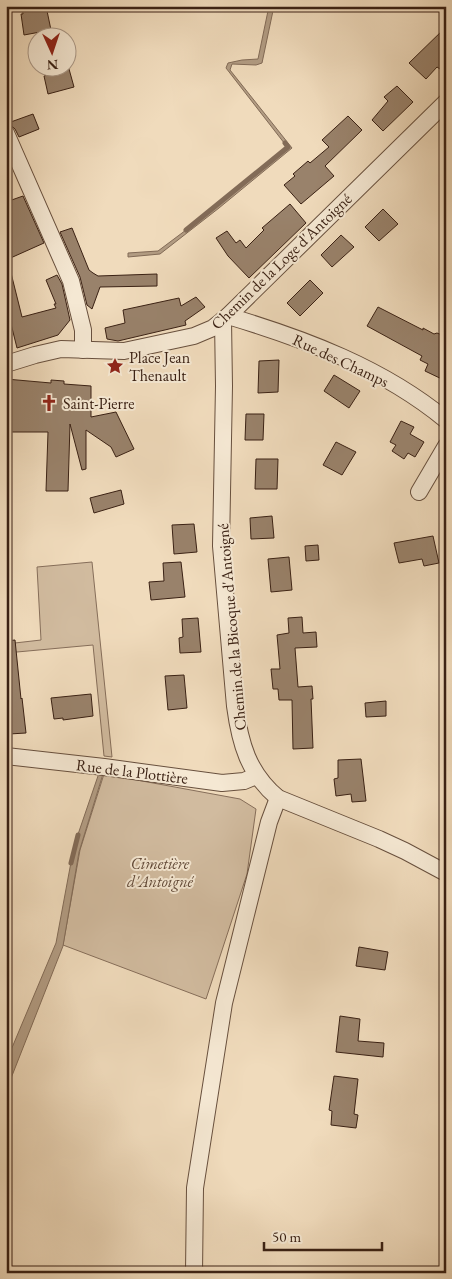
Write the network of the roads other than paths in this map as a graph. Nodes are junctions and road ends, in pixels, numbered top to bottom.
1 (446, 102) edge
2 (6, 133) edge
3 (225, 318) junction
4 (83, 350) junction
5 (6, 364) edge
6 (446, 420) edge
7 (446, 446) edge
8 (419, 492) dead end
9 (6, 756) edge
10 (256, 776) junction
11 (278, 798) junction
12 (446, 873) edge
13 (194, 1273) edge

1 - 3 street, Chemin de la Loge d'Antoigné
2 - 4 street
3 - 4 street, Chemin de la Loge d'Antoigné
3 - 6 street, Rue des Champs
3 - 10 street, Chemin de la Bicoque d'Antoigné
4 - 5 street, Chemin de la Loge d'Antoigné
7 - 8 street
9 - 10 street, Rue de la Plottière
10 - 11 street, Chemin de la Bicoque d'Antoigné
11 - 12 street, Chemin de la Bicoque d'Antoigné
11 - 13 street

